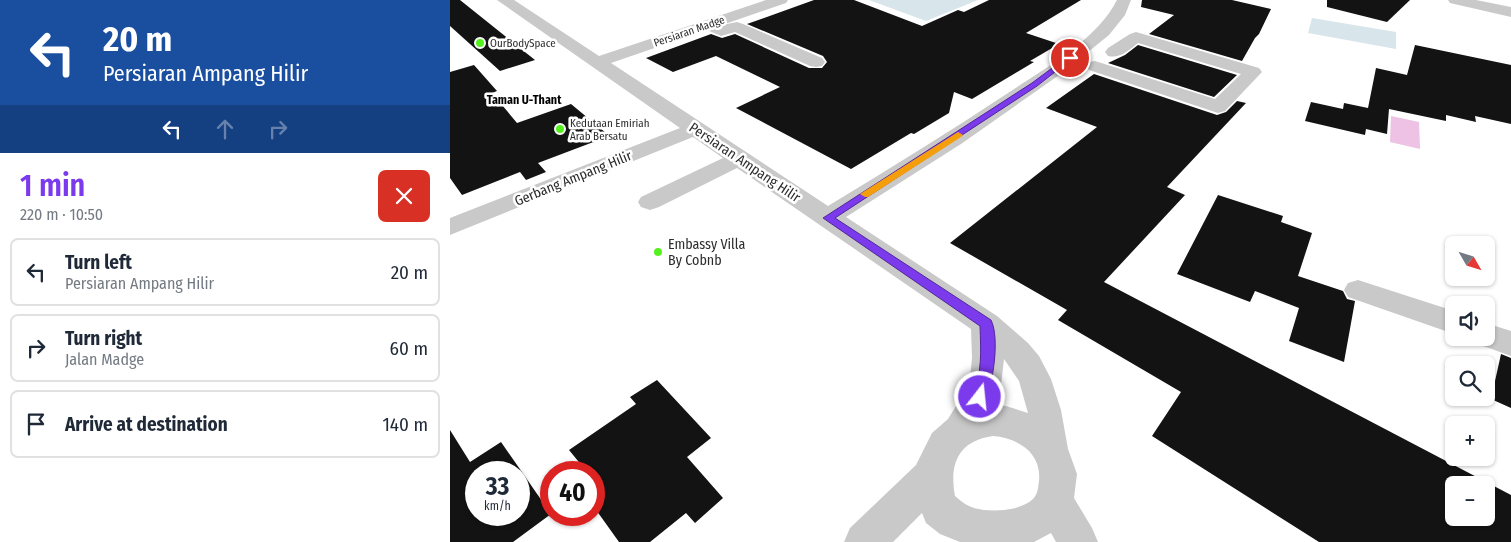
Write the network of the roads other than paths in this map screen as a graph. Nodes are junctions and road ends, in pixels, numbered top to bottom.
1 (504, 0) edge
2 (780, 0) edge
3 (1124, 0) edge
4 (1455, 0) edge
5 (1511, 12) edge
6 (708, 25) junction
7 (1087, 44) junction
8 (1114, 52) junction
9 (1070, 58) junction
10 (597, 62) junction
11 (816, 62) dead end
12 (1100, 68) junction
13 (696, 128) junction
14 (740, 158) junction
15 (650, 202) dead end
16 (828, 218) junction
17 (450, 227) edge
18 (1358, 290) dead end
19 (1445, 321) edge
20 (986, 324) junction
21 (1495, 338) edge
22 (1511, 344) edge
23 (961, 430) junction
24 (1050, 451) junction
25 (934, 472) junction
26 (1055, 502) junction
27 (940, 509) junction
28 (872, 535) edge
29 (1014, 541) edge
30 (1078, 542) edge

1 - 10 street, Persiaran Ampang Hilir
2 - 6 street, Persiaran Madge
3 - 7 street
4 - 5 street
6 - 10 street, Persiaran Madge
6 - 11 street
7 - 8 street
7 - 9 street
8 - 12 street
8 - 12 street
9 - 12 street
9 - 16 street
10 - 13 street, Persiaran Ampang Hilir
13 - 14 street, Persiaran Ampang Hilir
13 - 17 street, Gerbang Ampang Hilir
14 - 15 street
14 - 16 street, Persiaran Ampang Hilir
16 - 20 street, Persiaran Ampang Hilir
18 - 19 street
20 - 23 street
20 - 24 street, Persiaran Ampang Hilir
21 - 22 street
23 - 24 street
23 - 25 street
24 - 26 street
25 - 27 street
25 - 28 street
26 - 29 street
26 - 30 street
27 - 28 street
27 - 29 street

